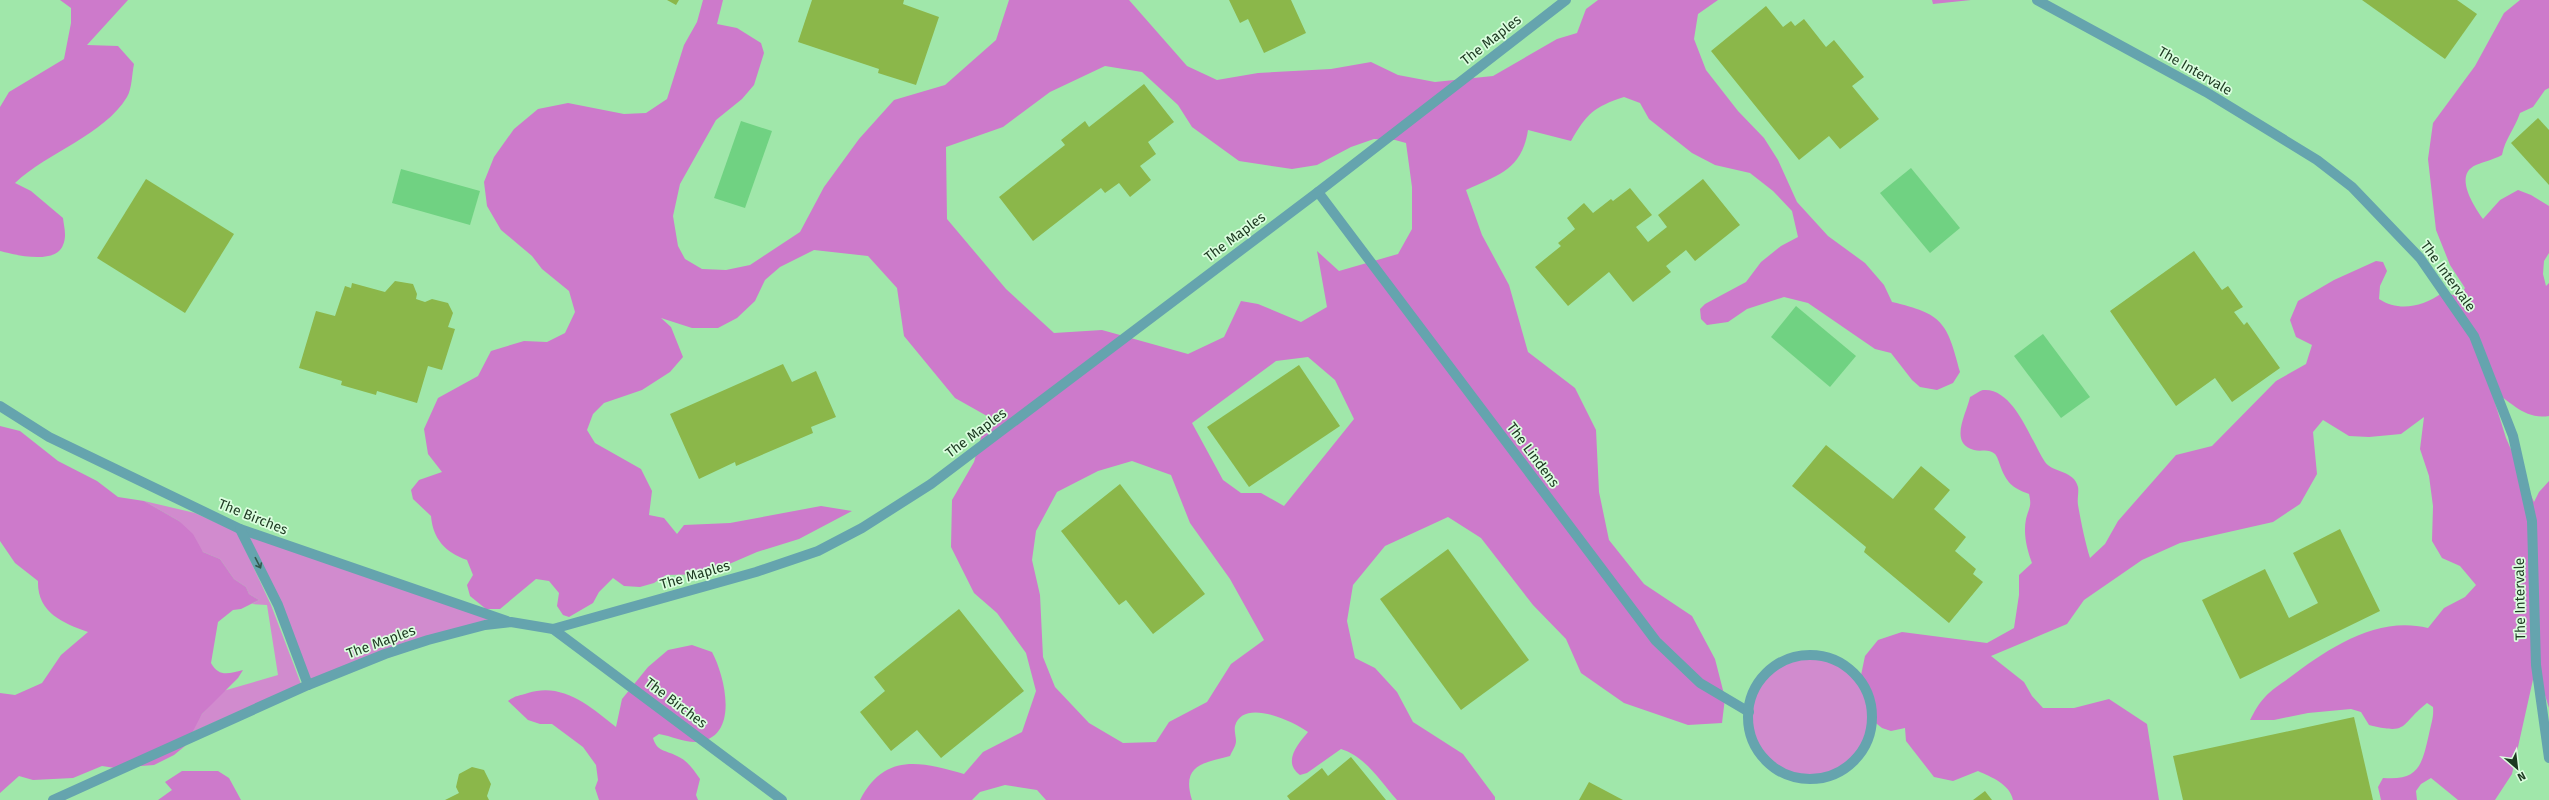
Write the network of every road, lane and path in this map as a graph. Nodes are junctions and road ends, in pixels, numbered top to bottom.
1 (1566, 0) edge
2 (2037, 0) edge
3 (1318, 192) junction
4 (0, 406) edge
5 (240, 529) junction
6 (511, 622) junction
7 (553, 629) junction
8 (308, 685) junction
9 (1748, 712) junction
10 (2549, 758) edge
11 (53, 800) edge
12 (782, 800) edge

1 - 3 street, The Maples
2 - 10 street, The Intervale
3 - 7 street, The Maples
3 - 9 street, The Lindens
4 - 5 street, The Birches
5 - 6 street, The Birches
5 -> 8 street
6 - 7 street, The Maples
6 - 8 street, The Maples
7 - 12 street, The Birches
8 - 11 street, The Maples
9 - 9 street

